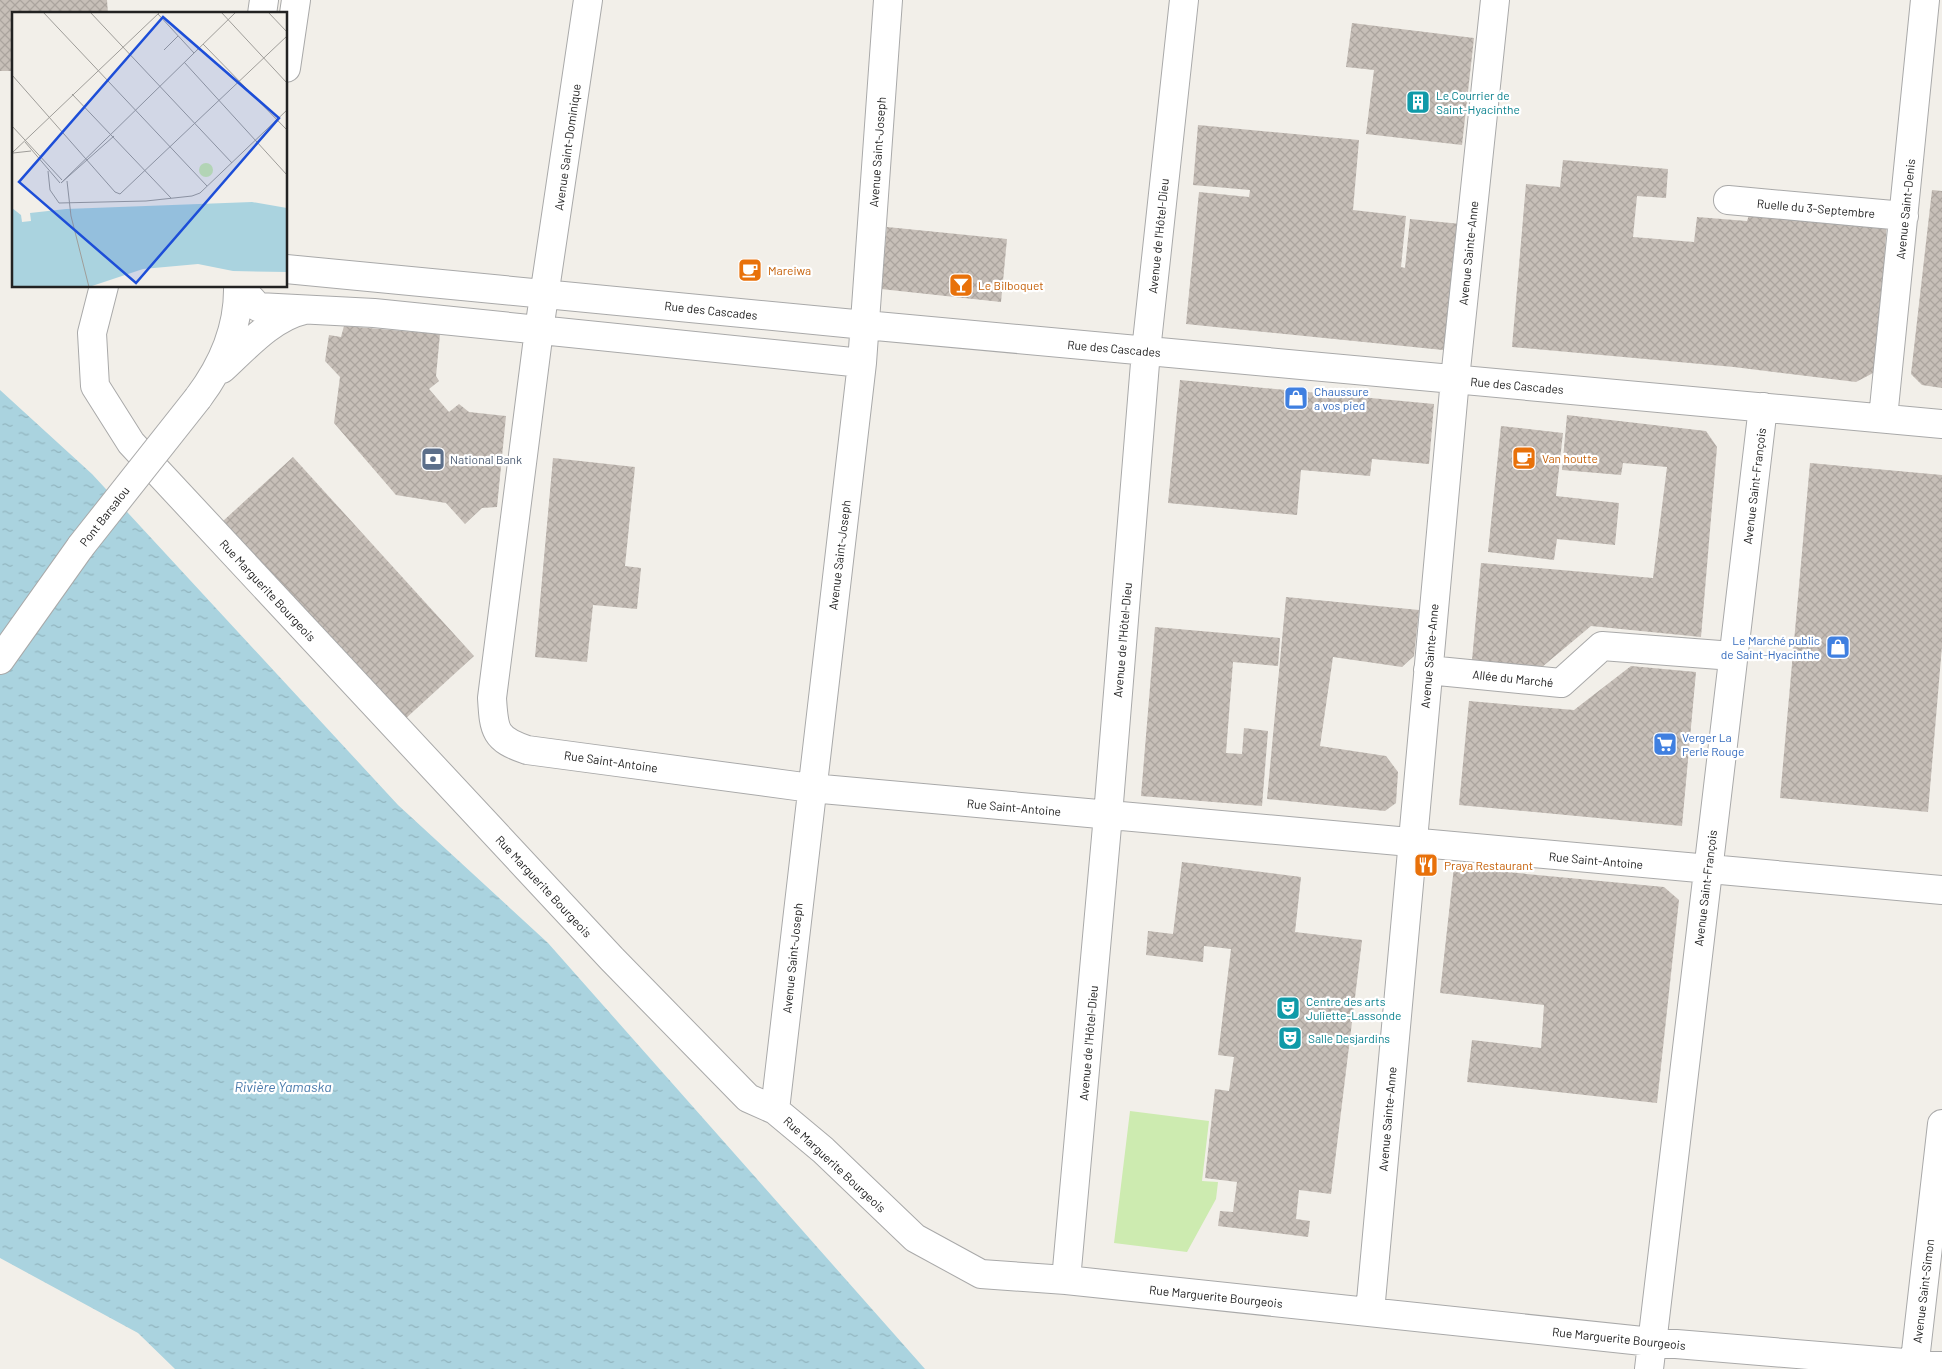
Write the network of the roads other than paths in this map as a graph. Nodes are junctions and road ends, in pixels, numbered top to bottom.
1 (296, 0) edge
2 (588, 0) edge
3 (888, 0) edge
4 (1184, 0) edge
5 (1495, 0) edge
6 (1926, 0) edge
7 (288, 54) edge
8 (1728, 200) dead end
9 (1904, 216) junction
10 (288, 268) edge
11 (103, 288) edge
12 (239, 288) edge
13 (243, 288) edge
14 (545, 294) junction
15 (259, 297) edge
16 (310, 309) junction
17 (865, 325) junction
18 (539, 330) junction
19 (257, 337) junction
20 (1146, 351) junction
21 (862, 363) junction
22 (1455, 379) junction
23 (206, 387) junction
24 (1763, 407) junction
25 (1884, 418) junction
26 (1942, 424) edge
27 (1733, 656) junction
28 (0, 660) edge
29 (1428, 670) junction
30 (811, 788) junction
31 (1108, 815) junction
32 (1412, 843) junction
33 (1708, 870) junction
34 (1942, 890) edge
35 (775, 1110) junction
36 (1942, 1124) edge
37 (1066, 1280) junction
38 (1370, 1312) junction
39 (1652, 1342) junction
40 (1914, 1366) edge
41 (1942, 1366) edge
42 (1649, 1369) edge

1 - 7 street
2 - 14 street, Avenue Saint-Dominique
3 - 17 street, Avenue Saint-Joseph
4 - 20 street, Avenue de l'Hôtel-Dieu
5 - 22 street, Avenue Sainte-Anne
6 - 9 street, Avenue Saint-Denis
8 - 9 street, Ruelle du 3-Septembre
9 - 25 street, Avenue Saint-Denis
10 - 14 street, Rue des Cascades
11 - 35 street, Rue Marguerite Bourgeois
12 - 23 street
13 - 15 street
14 - 17 street, Rue des Cascades
14 - 18 street, Avenue Saint-Dominique
15 - 16 street
15 - 19 street
16 - 18 street
16 - 19 street
17 - 20 street, Rue des Cascades
17 - 21 street, Avenue Saint-Joseph
18 - 21 street
18 - 30 street, Rue Saint-Antoine
19 - 23 street
20 - 22 street, Rue des Cascades
20 - 31 street, Avenue de l'Hôtel-Dieu
21 - 30 street, Avenue Saint-Joseph
22 - 24 street, Rue des Cascades
22 - 29 street, Avenue Sainte-Anne
23 - 28 street, Pont Barsalou, bridge
24 - 25 street, Rue des Cascades
24 - 27 street, Avenue Saint-François
25 - 26 street, Rue des Cascades
27 - 29 street, Allée du Marché
27 - 33 street, Avenue Saint-François
29 - 32 street, Avenue Sainte-Anne
30 - 31 street, Rue Saint-Antoine
30 - 35 street, Avenue Saint-Joseph
31 - 32 street, Rue Saint-Antoine
31 - 37 street, Avenue de l'Hôtel-Dieu
32 - 33 street, Rue Saint-Antoine
32 - 38 street, Avenue Sainte-Anne
33 - 34 street, Rue Saint-Antoine
33 - 39 street, Avenue Saint-François
35 - 37 street, Rue Marguerite Bourgeois
36 - 40 street, Avenue Saint-Simon
37 - 38 street, Rue Marguerite Bourgeois
38 - 39 street, Rue Marguerite Bourgeois
39 - 40 street, Rue Marguerite Bourgeois
39 - 42 street, Avenue Saint-François
40 - 41 street, Rue Marguerite Bourgeois

